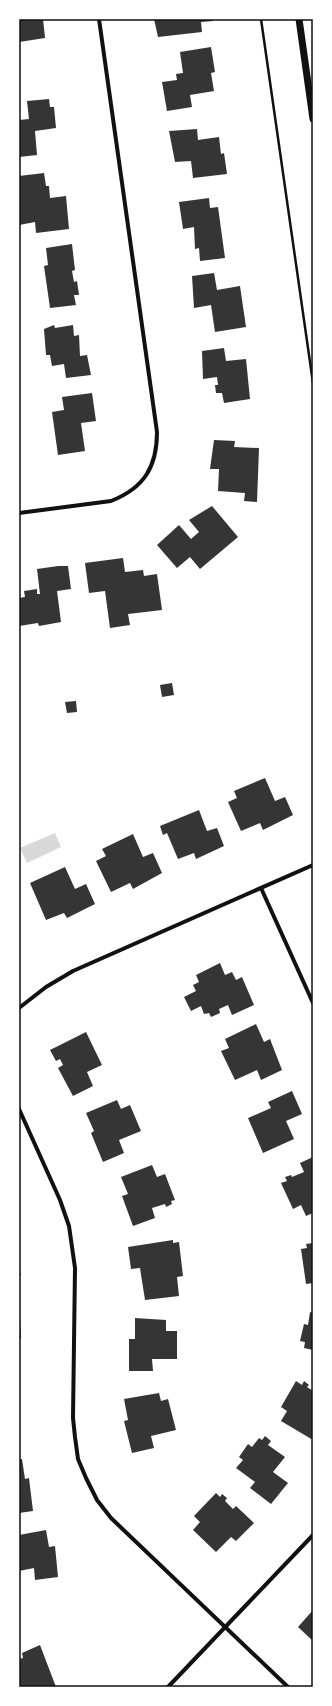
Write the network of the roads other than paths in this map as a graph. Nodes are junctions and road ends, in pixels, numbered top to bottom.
1 (99, 19) edge
2 (299, 19) edge
3 (313, 119) edge
4 (19, 513) edge
5 (313, 864) edge
6 (261, 888) junction
7 (313, 1003) edge
8 (19, 1008) edge
9 (19, 1109) edge
10 (313, 1535) edge
11 (225, 1628) junction
12 (168, 1687) edge
13 (288, 1687) edge

1 - 4 street
2 - 3 street
5 - 6 street
6 - 7 street
6 - 8 street
9 - 11 street
10 - 11 street
11 - 12 street
11 - 13 street

